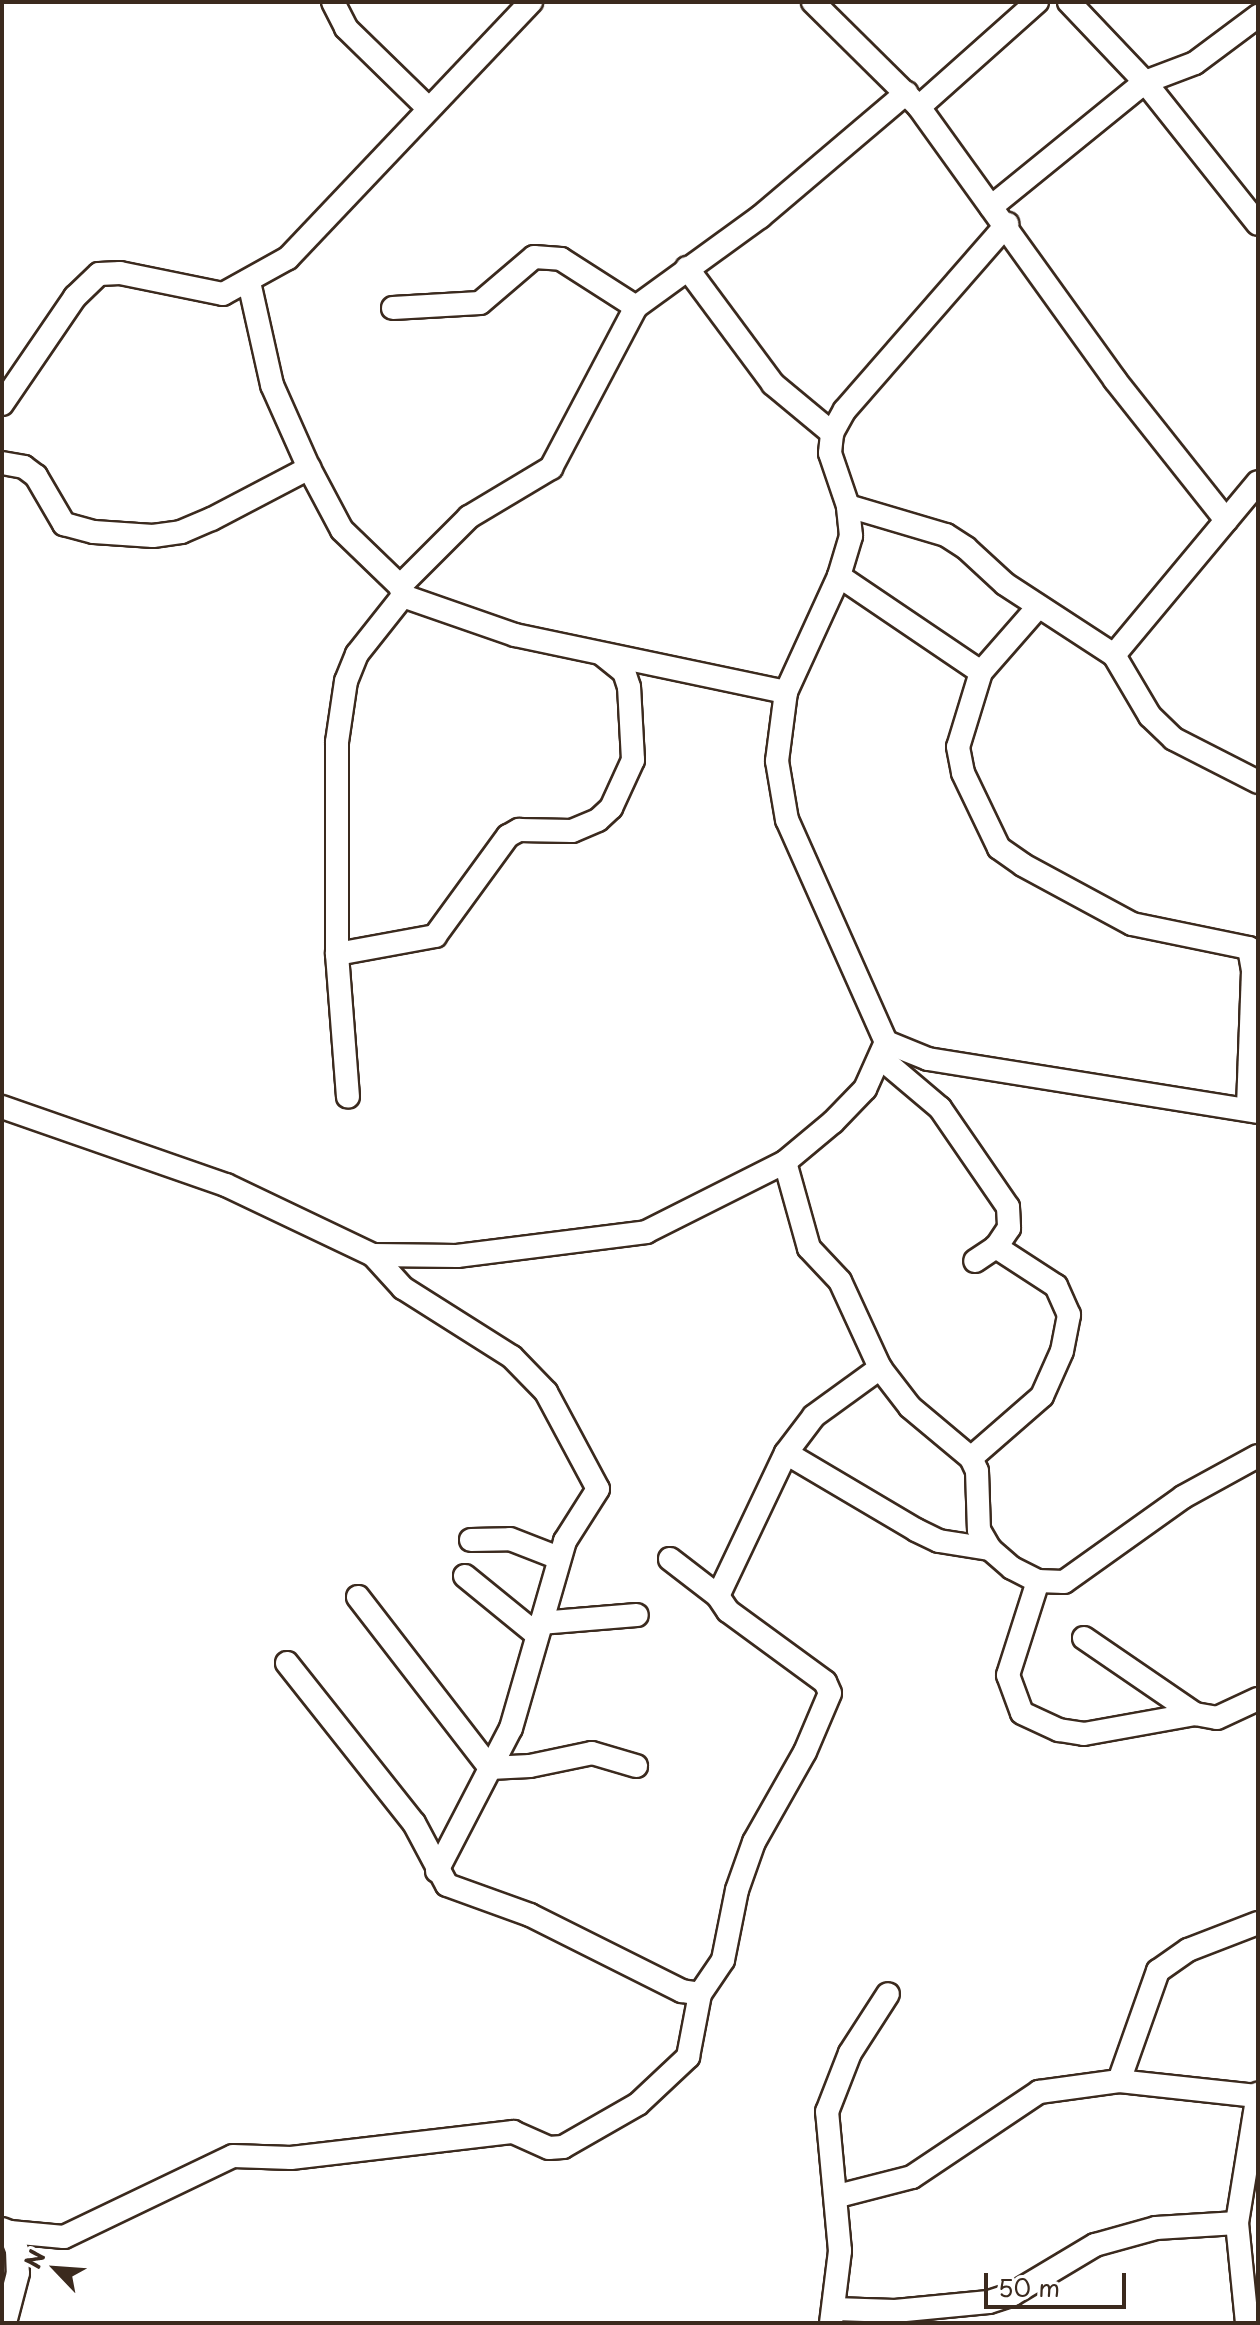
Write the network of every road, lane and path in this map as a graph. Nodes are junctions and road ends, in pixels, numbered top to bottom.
1 (333, 2) edge
2 (531, 2) edge
3 (813, 2) edge
4 (1037, 2) edge
5 (1069, 2) edge
6 (1258, 16) edge
7 (1145, 82) junction
8 (913, 100) junction
9 (427, 107) junction
10 (991, 207) junction
11 (1007, 224) junction
12 (1258, 224) edge
13 (687, 268) junction
14 (249, 282) junction
15 (636, 307) junction
16 (393, 308) dead end
17 (2, 404) edge
18 (832, 433) junction
19 (2, 463) edge
20 (309, 468) junction
21 (1258, 482) edge
22 (848, 506) junction
23 (1226, 520) junction
24 (839, 576) junction
25 (401, 591) junction
26 (1038, 607) junction
27 (602, 654) junction
28 (1114, 655) junction
29 (981, 672) junction
30 (786, 692) junction
31 (1258, 782) edge
32 (337, 954) junction
33 (884, 1050) junction
34 (348, 1097) dead end
35 (2, 1107) edge
36 (1253, 1110) edge
37 (785, 1162) junction
38 (996, 1247) junction
39 (373, 1255) junction
40 (975, 1261) dead end
41 (880, 1368) junction
42 (786, 1453) junction
43 (1258, 1456) edge
44 (971, 1458) junction
45 (471, 1540) dead end
46 (990, 1549) junction
47 (559, 1558) junction
48 (670, 1559) dead end
49 (465, 1576) dead end
50 (1038, 1581) junction
51 (718, 1596) junction
52 (358, 1597) dead end
53 (637, 1615) dead end
54 (538, 1628) junction
55 (1084, 1638) dead end
56 (287, 1663) dead end
57 (1258, 1699) edge
58 (1195, 1714) junction
59 (636, 1766) dead end
60 (490, 1768) junction
61 (437, 1871) junction
62 (1258, 1923) edge
63 (700, 1994) junction
64 (888, 1994) dead end
65 (1119, 2081) junction
66 (1258, 2095) edge
67 (1256, 2120) edge
68 (838, 2196) junction
69 (1237, 2223) junction
70 (6, 2230) edge
71 (832, 2316) edge
72 (5, 2323) edge
73 (1247, 2323) edge

1 - 9 street
2 - 9 street
3 - 8 street
4 - 8 street
5 - 7 street
6 - 7 street
7 - 10 street
7 - 12 street
8 - 10 street
8 - 13 street
9 - 14 street
10 - 11 street
11 - 18 street
11 - 23 street
13 - 15 street
13 - 18 street
14 - 17 street
14 - 20 street
15 - 16 street
15 - 25 street
18 - 22 street
19 - 20 street
20 - 25 street
21 - 23 street
22 - 24 street
22 - 26 street
23 - 28 street
24 - 29 street
24 - 30 street
25 - 27 street
25 - 32 street
26 - 28 street
26 - 29 street
27 - 30 street
27 - 32 street
28 - 31 street
29 - 36 street
30 - 33 street
32 - 34 street
33 - 36 street
33 - 37 street
33 - 38 street
35 - 39 street
37 - 39 street
37 - 41 street
38 - 40 street
38 - 44 street
39 - 47 street
41 - 42 street
41 - 44 street
42 - 46 street
42 - 51 street
43 - 50 street
44 - 46 street
45 - 47 street
46 - 50 street
47 - 54 street
48 - 51 street
49 - 54 street
50 - 58 street
51 - 63 street
52 - 60 street
53 - 54 street
54 - 60 street
55 - 58 street
56 - 61 street
57 - 58 street
59 - 60 street
60 - 61 street
61 - 63 street
62 - 65 street
63 - 70 street
64 - 68 street
65 - 66 street
65 - 68 street
66 - 67 street
67 - 69 street
68 - 71 street
69 - 71 street
69 - 73 street
70 - 72 street

